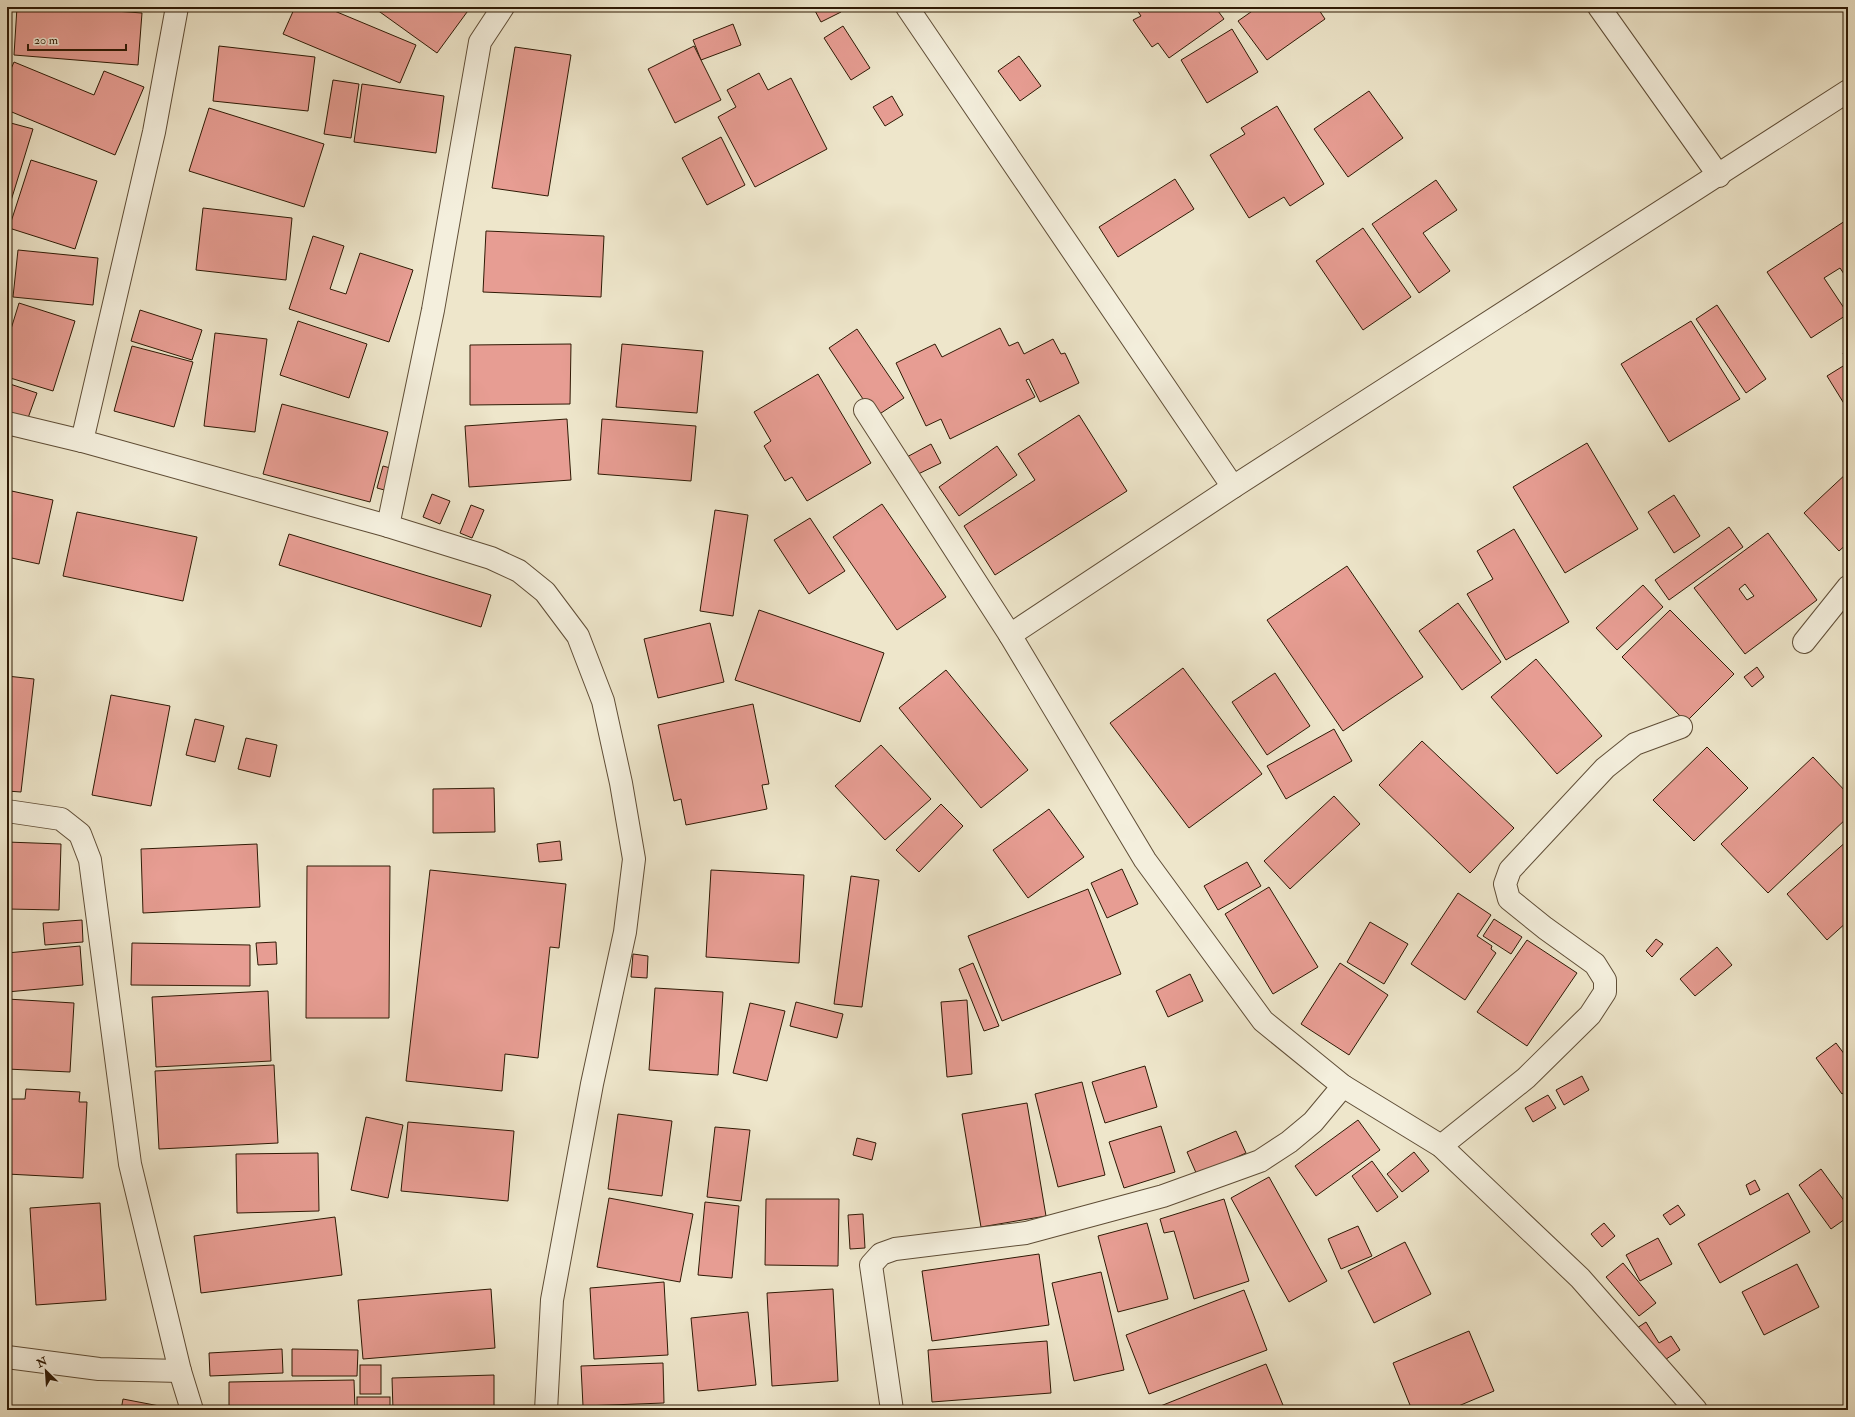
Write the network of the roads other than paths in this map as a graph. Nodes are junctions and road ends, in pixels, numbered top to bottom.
1 (177, 7) edge
2 (503, 7) edge
3 (907, 7) edge
4 (1599, 7) edge
5 (1848, 91) edge
6 (1719, 176) junction
7 (865, 410) dead end
8 (7, 423) edge
9 (82, 441) junction
10 (1233, 487) junction
11 (388, 526) junction
12 (1848, 587) edge
13 (1010, 635) junction
14 (1804, 642) dead end
15 (1681, 727) dead end
16 (7, 811) edge
17 (1343, 1086) junction
18 (1441, 1146) junction
19 (7, 1357) edge
20 (180, 1371) junction
21 (192, 1410) edge
22 (546, 1410) edge
23 (892, 1410) edge
24 (1696, 1410) edge

1 - 9 street
2 - 11 street
3 - 10 street
4 - 6 street
5 - 6 street
6 - 10 street
7 - 13 street
8 - 9 street
9 - 11 street
10 - 13 street
11 - 22 street
12 - 14 street
13 - 17 street
15 - 18 street
16 - 20 street
17 - 18 street
17 - 23 street
18 - 24 street
19 - 20 street
20 - 21 street

